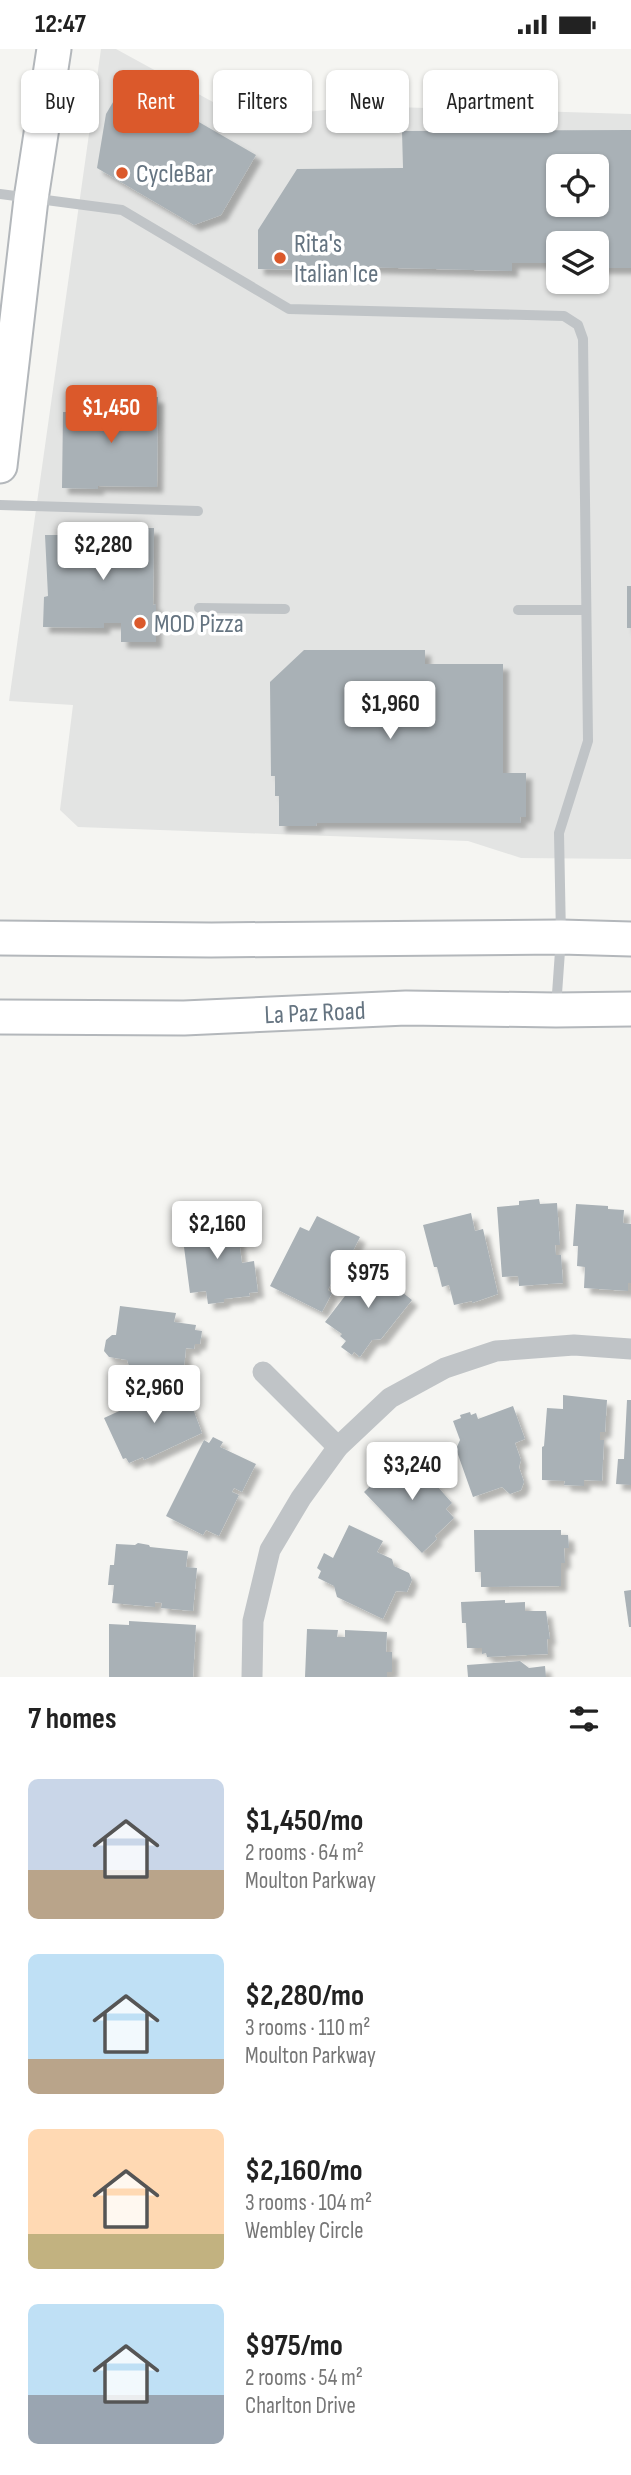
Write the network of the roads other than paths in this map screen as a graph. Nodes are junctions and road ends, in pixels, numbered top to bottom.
1 (54, 49) edge
2 (16, 197) edge
3 (0, 466) edge
4 (0, 505) edge
5 (198, 511) dead end
6 (199, 608) dead end
7 (285, 609) dead end
8 (517, 610) dead end
9 (586, 610) junction
10 (561, 937) junction
11 (0, 938) edge
12 (631, 939) edge
13 (631, 1009) edge
14 (556, 1010) junction
15 (0, 1017) edge
16 (631, 1349) edge
17 (264, 1372) dead end
18 (338, 1447) junction
19 (252, 1677) edge

1 - 2 main road
2 - 3 main road
2 - 9 lane
4 - 5 lane
6 - 7 lane
8 - 9 lane
9 - 10 lane
10 - 11 main road
10 - 12 main road
10 - 14 lane
13 - 14 main road, La Paz Road
14 - 15 main road, La Paz Road
16 - 18 street
17 - 18 street
18 - 19 street

